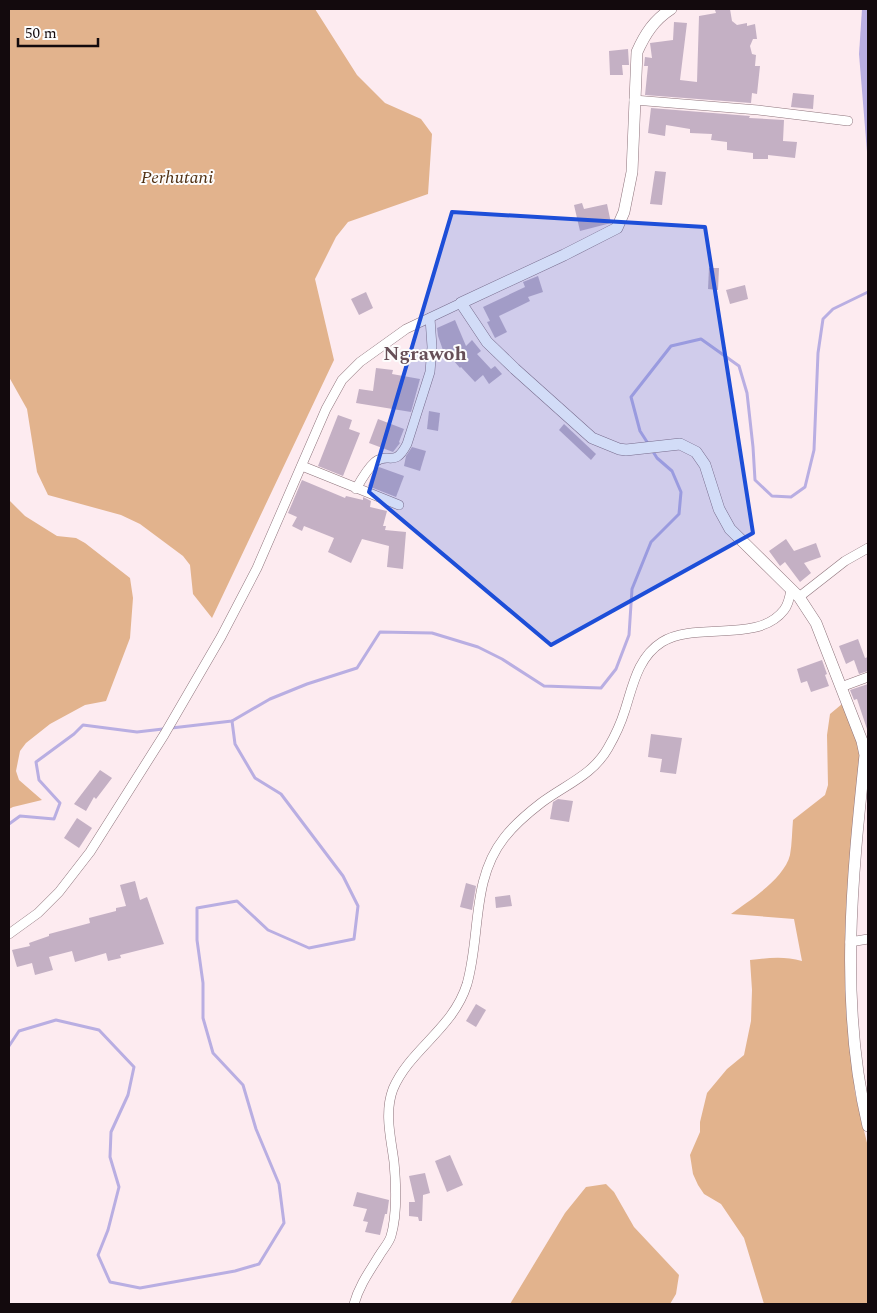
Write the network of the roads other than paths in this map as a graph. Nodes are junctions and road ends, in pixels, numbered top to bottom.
1 (671, 9) edge
2 (634, 100) junction
3 (848, 121) dead end
4 (461, 303) junction
5 (430, 318) junction
6 (302, 466) junction
7 (356, 489) junction
8 (399, 505) dead end
9 (868, 548) edge
10 (791, 589) junction
11 (800, 597) junction
12 (868, 677) edge
13 (841, 687) junction
14 (9, 934) edge
15 (868, 939) edge
16 (850, 942) junction
17 (868, 1126) edge
18 (354, 1304) edge

1 - 2 street
2 - 3 street
2 - 4 street
4 - 5 street
4 - 10 street
5 - 6 street
5 - 7 street
6 - 7 street
6 - 14 street
7 - 8 street
9 - 11 street
10 - 11 street
10 - 18 street
11 - 13 street
12 - 13 street
13 - 16 street
15 - 16 street
16 - 17 street

